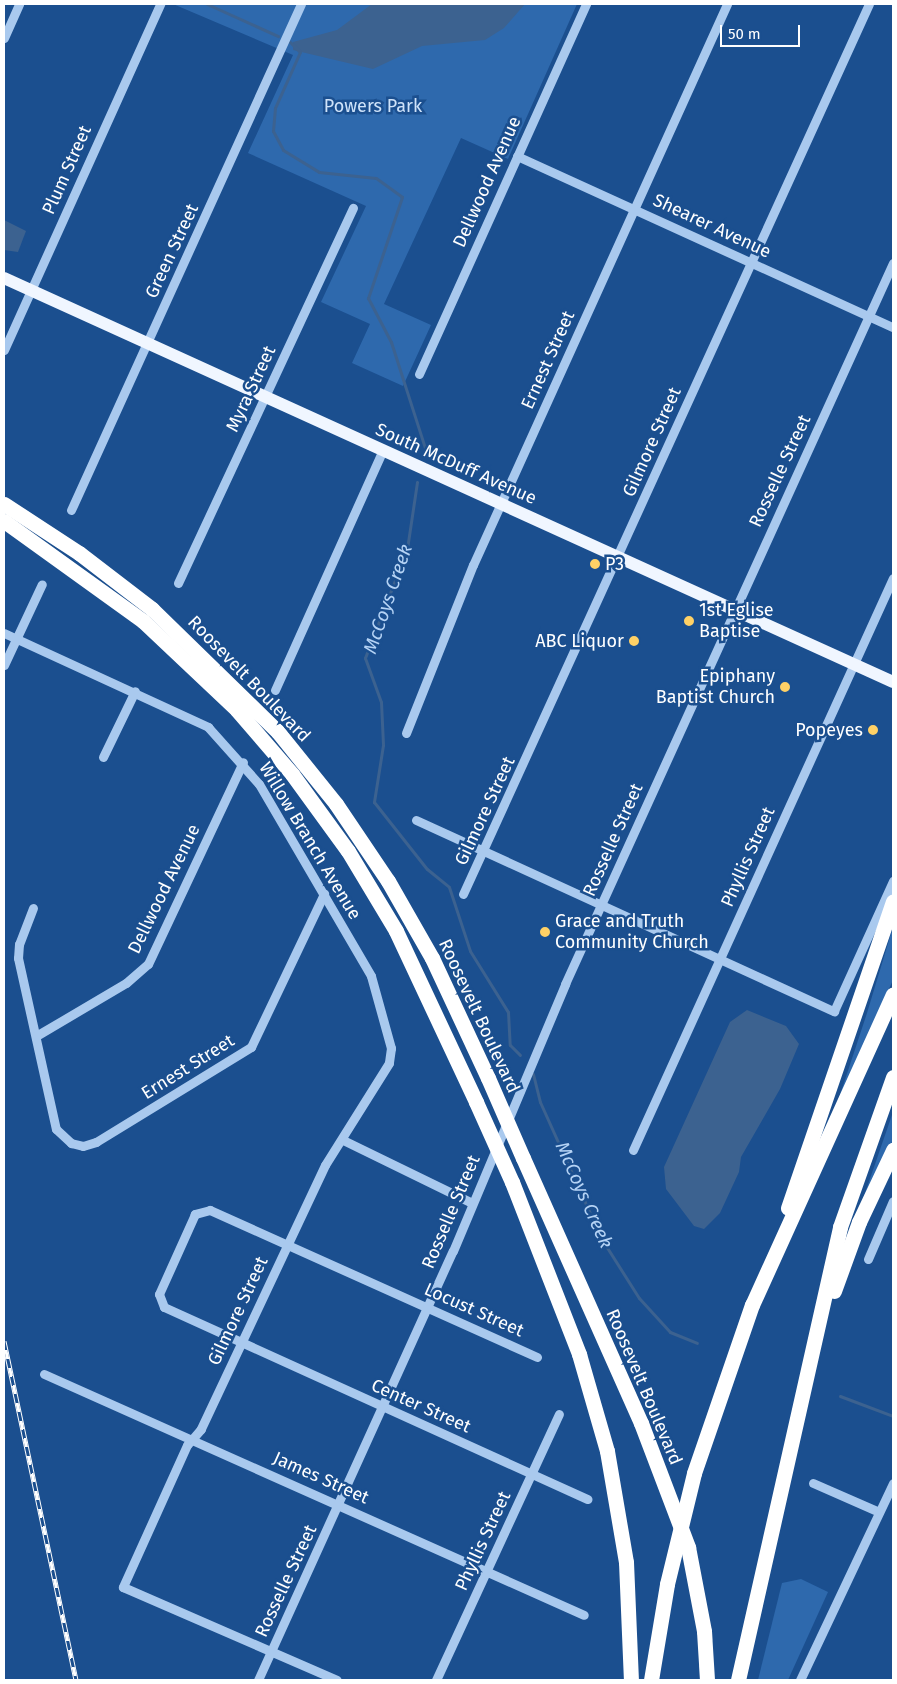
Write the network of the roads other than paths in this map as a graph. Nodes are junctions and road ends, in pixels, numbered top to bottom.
1 (19, 4) edge
2 (160, 4) edge
3 (301, 4) edge
4 (586, 4) edge
5 (727, 4) edge
6 (869, 4) edge
7 (4, 38) edge
8 (517, 156) junction
9 (352, 208) dead end
10 (635, 209) junction
11 (751, 262) junction
12 (893, 263) edge
13 (4, 278) edge
14 (30, 290) junction
15 (869, 316) junction
16 (893, 327) edge
17 (148, 343) junction
18 (4, 350) edge
19 (419, 374) dead end
20 (265, 397) junction
21 (383, 450) junction
22 (4, 504) edge
23 (501, 504) junction
24 (71, 510) dead end
25 (4, 521) edge
26 (618, 557) junction
27 (893, 578) edge
28 (178, 583) dead end
29 (42, 584) dead end
30 (735, 610) junction
31 (4, 633) edge
32 (16, 638) junction
33 (854, 664) junction
34 (4, 665) edge
35 (893, 682) edge
36 (275, 690) dead end
37 (135, 691) junction
38 (406, 734) dead end
39 (103, 757) dead end
40 (242, 762) junction
41 (416, 820) dead end
42 (485, 851) junction
43 (893, 881) edge
44 (324, 894) junction
45 (464, 894) dead end
46 (893, 902) edge
47 (602, 905) junction
48 (33, 908) dead end
49 (720, 959) junction
50 (893, 994) edge
51 (36, 1036) junction
52 (392, 1054) joint
53 (893, 1077) edge
54 (342, 1140) junction
55 (633, 1150) dead end
56 (893, 1150) edge
57 (893, 1201) edge
58 (472, 1203) junction
59 (782, 1236) junction
60 (287, 1245) junction
61 (868, 1259) dead end
62 (164, 1307) joint
63 (428, 1308) junction
64 (242, 1343) junction
65 (537, 1356) dead end
66 (44, 1374) dead end
67 (806, 1378) junction
68 (384, 1407) junction
69 (559, 1414) dead end
70 (193, 1438) junction
71 (532, 1474) junction
72 (813, 1483) dead end
73 (893, 1483) edge
74 (587, 1499) dead end
75 (339, 1504) junction
76 (880, 1512) junction
77 (487, 1571) junction
78 (584, 1615) dead end
79 (272, 1650) junction
80 (258, 1680) edge
81 (337, 1680) edge
82 (436, 1680) edge
83 (631, 1680) edge
84 (651, 1680) edge
85 (707, 1680) edge
86 (738, 1680) edge
87 (800, 1680) edge

1 - 7 street
2 - 14 street, Plum Street
3 - 17 street, Green Street
4 - 8 street, Dellwood Avenue
5 - 10 street, Ernest Street
6 - 11 street, Gilmore Street
8 - 10 street, Shearer Avenue
8 - 19 street, Dellwood Avenue
9 - 20 street, Myra Street
10 - 11 street, Shearer Avenue
10 - 23 street, Ernest Street
11 - 15 street, Shearer Avenue
11 - 26 street, Gilmore Street
12 - 15 street, Rosselle Street
13 - 14 main road, South McDuff Avenue
14 - 17 main road, South McDuff Avenue
14 - 18 street, Plum Street
15 - 16 street, Shearer Avenue
15 - 30 street, Rosselle Street
17 - 20 main road, South McDuff Avenue
17 - 24 street, Green Street
20 - 21 main road, South McDuff Avenue
20 - 28 street, Myra Street
21 - 23 main road, South McDuff Avenue
21 - 36 street
22 - 85 highway, Roosevelt Boulevard, bridge
23 - 26 main road, South McDuff Avenue
23 - 38 street, Ernest Street
25 - 83 highway, Roosevelt Boulevard, bridge
26 - 30 main road, South McDuff Avenue
26 - 42 street, Gilmore Street
27 - 33 street, Phyllis Street
29 - 32 street
30 - 33 main road, South McDuff Avenue
30 - 47 street, Rosselle Street
31 - 32 street, Willow Branch Avenue
32 - 34 street
32 - 37 street, Willow Branch Avenue
33 - 35 main road, South McDuff Avenue
33 - 49 street, Phyllis Street
37 - 39 street
37 - 40 street, Willow Branch Avenue
40 - 44 street, Willow Branch Avenue
40 - 51 street, Dellwood Avenue
41 - 42 street
42 - 45 street, Gilmore Street
42 - 47 street
43 - 49 street
44 - 51 street, Ernest Street
44 - 52 street, Willow Branch Avenue
46 - 59 highway
47 - 49 street
47 - 58 street, Rosselle Street
48 - 51 street
49 - 55 street, Phyllis Street
50 - 59 highway
52 - 54 street, Gilmore Street
53 - 67 highway
54 - 58 street
54 - 60 street, Gilmore Street
56 - 67 highway
57 - 61 street
58 - 63 street, Rosselle Street
59 - 84 highway, bridge
60 - 62 street, Locust Street
60 - 63 street, Locust Street
60 - 64 street, Gilmore Street
62 - 64 street, Center Street
63 - 65 street, Locust Street
63 - 68 street, Rosselle Street
64 - 68 street, Center Street
64 - 70 street, Gilmore Street
66 - 70 street, James Street
67 - 86 highway
68 - 71 street, Center Street
68 - 75 street, Rosselle Street
69 - 71 street, Phyllis Street
70 - 75 street, James Street
70 - 79 street, Gilmore Street
71 - 74 street, Center Street
71 - 77 street, Phyllis Street
72 - 76 street
73 - 76 street
75 - 77 street, James Street
75 - 79 street, Rosselle Street
76 - 87 street
77 - 78 street, James Street
77 - 82 street, Phyllis Street
79 - 80 street, Rosselle Street
79 - 81 street

